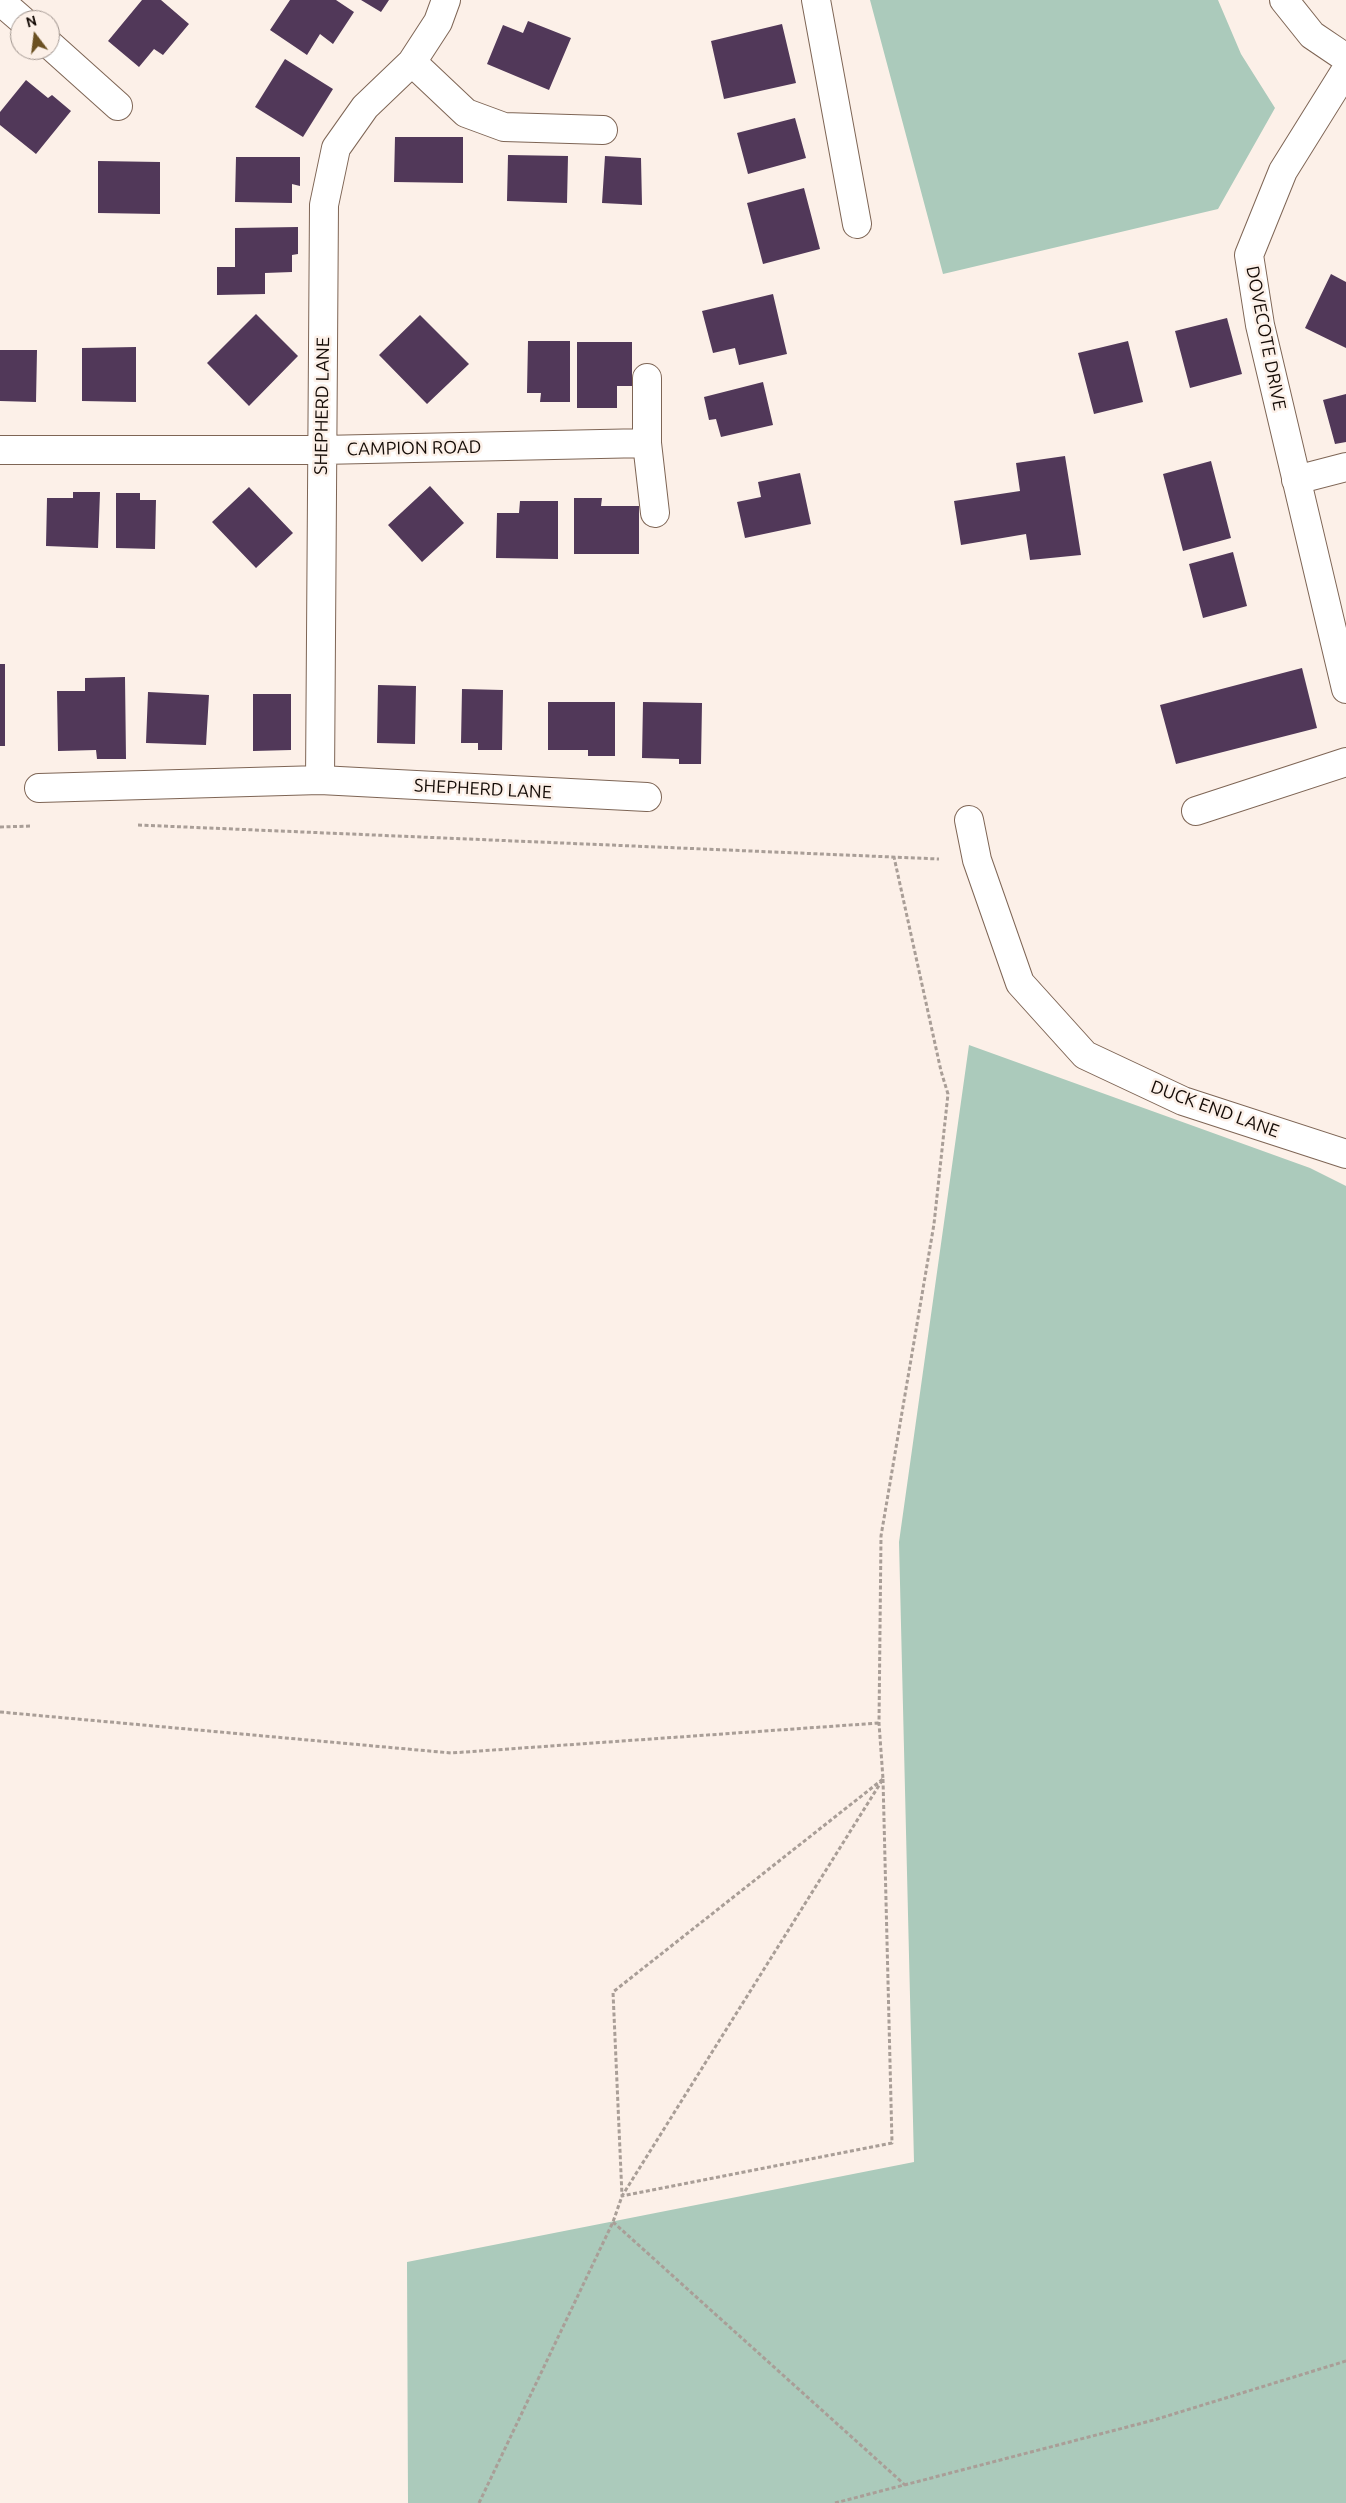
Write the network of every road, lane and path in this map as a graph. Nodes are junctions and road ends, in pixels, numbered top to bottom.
1 (446, 0) edge
2 (816, 0) edge
3 (1284, 0) edge
4 (0, 1) edge
5 (10, 10) edge
6 (60, 54) edge
7 (1346, 58) edge
8 (412, 62) junction
9 (1346, 70) edge
10 (118, 106) dead end
11 (603, 130) dead end
12 (857, 224) dead end
13 (647, 378) dead end
14 (647, 443) junction
15 (0, 450) edge
16 (321, 450) junction
17 (1346, 466) edge
18 (1296, 480) junction
19 (655, 513) dead end
20 (1346, 689) edge
21 (1346, 762) edge
22 (320, 780) junction
23 (39, 788) dead end
24 (647, 797) dead end
25 (1196, 810) dead end
26 (968, 820) dead end
27 (129, 824) dead end
28 (40, 826) dead end
29 (0, 827) edge
30 (894, 857) junction
31 (977, 860) junction
32 (1346, 1154) edge
33 (0, 1712) edge
34 (879, 1723) junction
35 (883, 1779) junction
36 (622, 2196) junction
37 (613, 2222) junction
38 (1346, 2360) edge
39 (905, 2485) junction
40 (479, 2503) edge
41 (835, 2503) edge

1 - 8 street, SHEPHERD LANE
2 - 12 street
3 - 7 street
4 - 5 street
6 - 10 street
8 - 11 street
8 - 16 street, SHEPHERD LANE
9 - 18 street, DOVECOTE DRIVE
13 - 14 street
14 - 16 street, CAMPION ROAD
14 - 19 street
15 - 16 street, CAMPION ROAD
16 - 22 street, SHEPHERD LANE
17 - 18 street
18 - 20 street, DOVECOTE DRIVE
21 - 25 street
22 - 23 street, SHEPHERD LANE
22 - 24 street, SHEPHERD LANE
26 - 31 street, DUCK END LANE
27 - 30 path
28 - 29 path
30 - 31 path
30 - 34 path
31 - 32 street, DUCK END LANE
33 - 34 path
34 - 35 path
35 - 36 path
35 - 36 path
35 - 36 path
36 - 37 path
37 - 39 path
37 - 40 path
38 - 39 path
39 - 41 path

